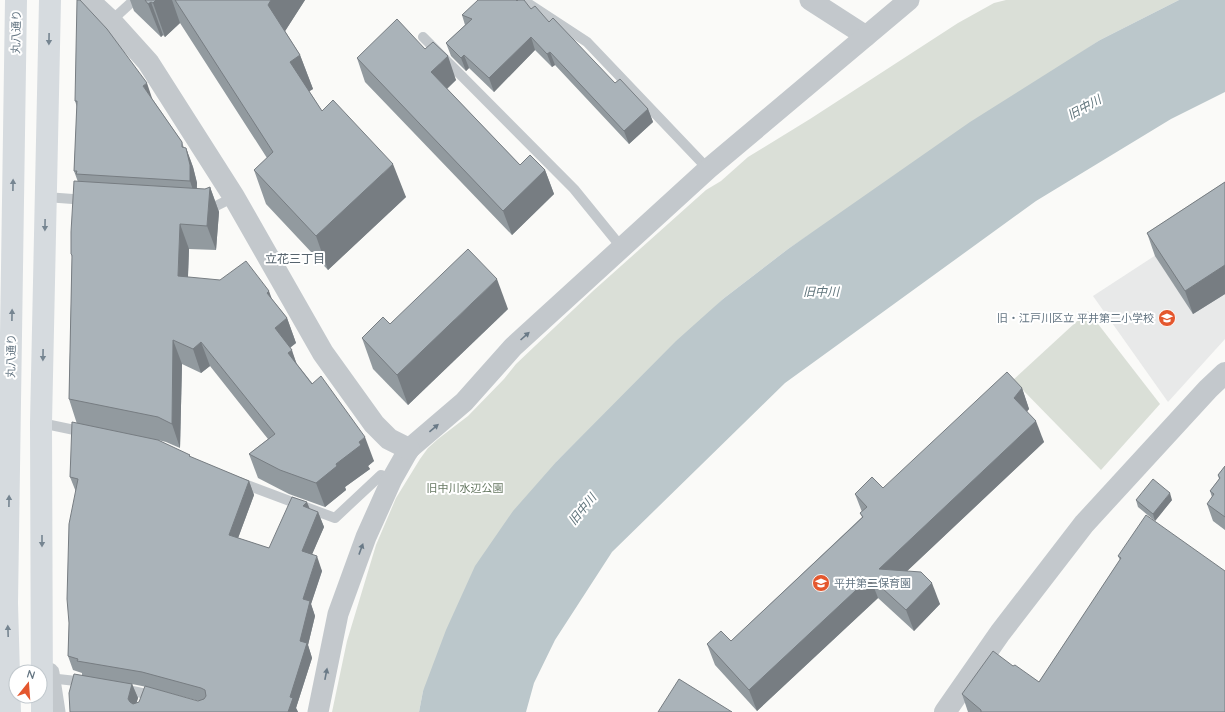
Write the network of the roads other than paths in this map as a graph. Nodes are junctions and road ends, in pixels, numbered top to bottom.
1 (16, 0) edge
2 (50, 0) edge
3 (88, 0) edge
4 (134, 0) edge
5 (523, 0) edge
6 (810, 0) edge
7 (908, 0) edge
8 (111, 21) junction
9 (866, 36) junction
10 (423, 37) dead end
11 (708, 170) junction
12 (46, 197) junction
13 (234, 197) junction
14 (98, 200) edge
15 (190, 206) edge
16 (622, 248) junction
17 (1225, 373) edge
18 (42, 423) junction
19 (97, 434) edge
20 (409, 449) junction
21 (228, 477) edge
22 (392, 480) junction
23 (4, 603) edge
24 (43, 635) junction
25 (9, 663) junction
26 (50, 678) junction
27 (92, 683) edge
28 (115, 687) edge
29 (146, 693) junction
30 (0, 698) edge
31 (168, 699) edge
32 (142, 706) edge
33 (10, 712) edge
34 (42, 712) edge
35 (55, 712) edge
36 (318, 712) edge
37 (945, 712) edge

23 -> 1 main road, 丸八通り
2 -> 12 main road
3 - 8 street
4 - 8 lane
5 - 11 lane
6 - 9 street
7 - 9 street
8 - 13 street
9 - 11 street
10 - 16 lane
11 - 16 street
12 - 14 lane
12 -> 18 main road
13 - 15 lane
13 - 20 street
20 -> 16 street
17 - 37 street
18 - 19 lane
18 -> 24 main road
20 - 22 street
21 - 22 lane
36 -> 22 street
25 -> 23 main road, 丸八通り
24 - 26 street
24 - 34 main road
25 - 30 street
25 - 33 main road, 丸八通り
26 - 27 lane
26 - 35 street
28 - 29 lane
29 - 31 lane
29 - 32 lane

